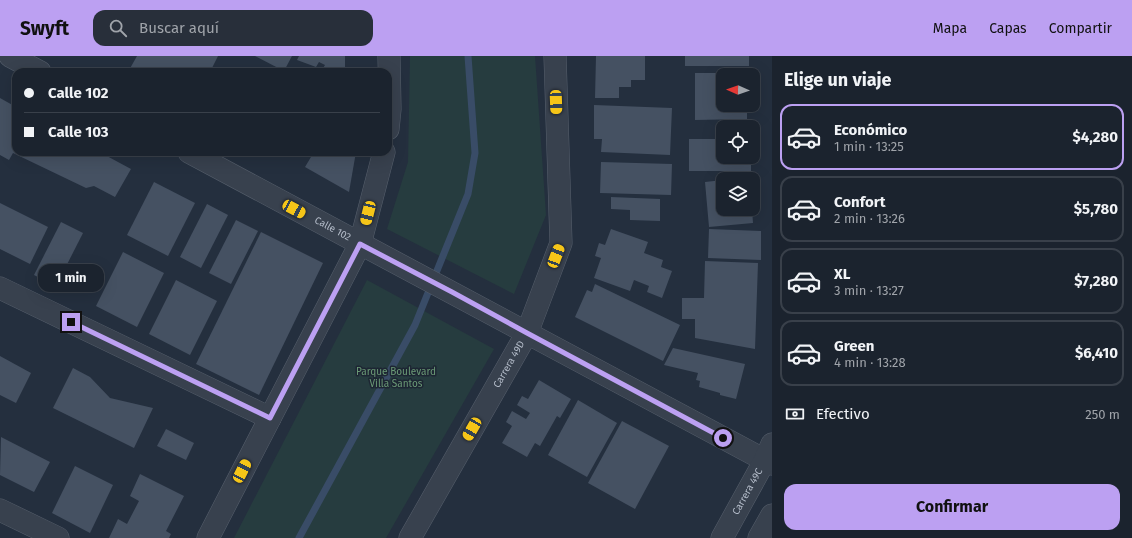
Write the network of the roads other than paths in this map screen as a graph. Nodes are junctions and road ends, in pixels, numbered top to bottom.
1 (10, 56) edge
2 (389, 56) edge
3 (555, 56) edge
4 (32, 68) edge
5 (389, 68) edge
6 (196, 156) edge
7 (383, 156) edge
8 (360, 244) junction
9 (0, 288) edge
10 (527, 333) junction
11 (270, 418) junction
12 (770, 456) edge
13 (0, 510) edge
14 (772, 515) edge
15 (58, 538) edge
16 (208, 538) edge
17 (410, 538) edge
18 (722, 538) edge
19 (759, 538) edge

1 - 4 street
2 - 5 street
3 - 10 street, Carrera 49D
6 - 8 street, Calle 102
7 - 8 street
8 - 10 street, Calle 102
8 - 11 street
9 - 11 street
10 - 12 street, Calle 102
10 - 17 street, Carrera 49D
11 - 16 street
12 - 18 street, Carrera 49C
13 - 15 street
14 - 19 street

